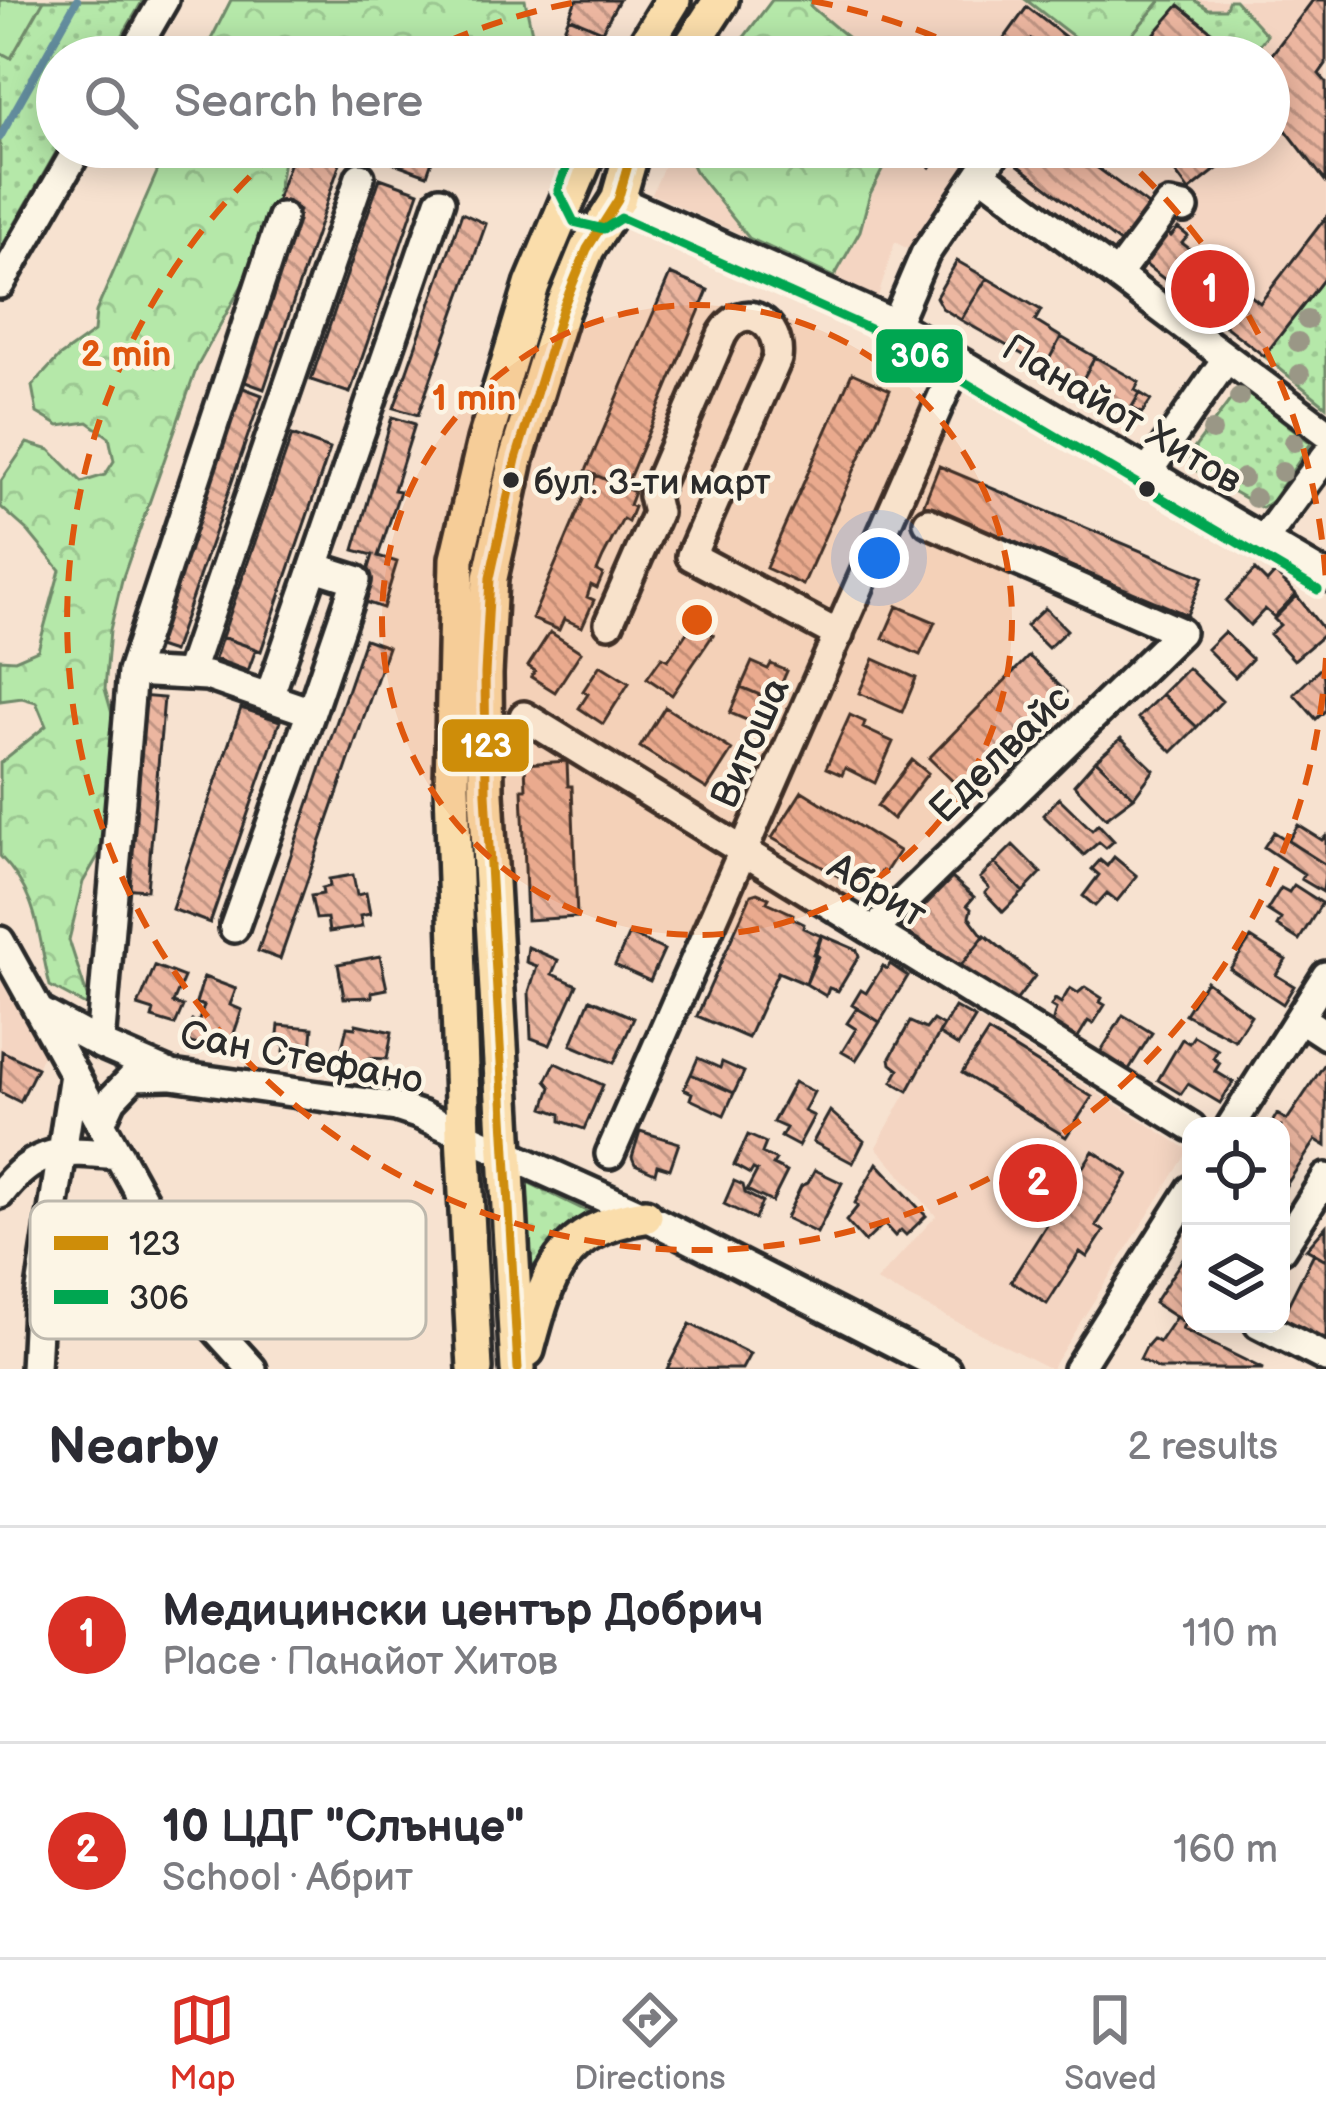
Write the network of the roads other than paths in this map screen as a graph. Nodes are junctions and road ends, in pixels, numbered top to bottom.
1 (164, 0) edge
2 (673, 0) edge
3 (721, 0) edge
4 (143, 36) edge
5 (651, 36) edge
6 (698, 36) edge
7 (67, 168) edge
8 (627, 168) edge
9 (984, 168) edge
10 (582, 169) edge
11 (980, 173) junction
12 (360, 177) dead end
13 (617, 199) junction
14 (440, 202) dead end
15 (1184, 208) dead end
16 (282, 217) dead end
17 (1117, 275) junction
18 (0, 284) edge
19 (895, 324) junction
20 (1227, 358) junction
21 (958, 361) junction
22 (1326, 432) edge
23 (1326, 456) edge
24 (1147, 472) junction
25 (928, 522) dead end
26 (646, 537) junction
27 (1263, 541) junction
28 (691, 556) junction
29 (315, 567) junction
30 (1326, 577) edge
31 (609, 622) dead end
32 (839, 635) junction
33 (132, 672) junction
34 (189, 674) junction
35 (269, 697) junction
36 (311, 712) junction
37 (524, 716) dead end
38 (743, 853) junction
39 (234, 928) dead end
40 (872, 931) junction
41 (0, 941) edge
42 (1316, 998) edge
43 (39, 1011) junction
44 (1326, 1035) edge
45 (100, 1043) junction
46 (74, 1074) junction
47 (172, 1075) junction
48 (1237, 1117) edge
49 (1182, 1121) edge
50 (101, 1123) junction
51 (463, 1133) junction
52 (64, 1150) junction
53 (508, 1154) junction
54 (610, 1154) dead end
55 (118, 1155) junction
56 (1326, 1178) edge
57 (0, 1194) edge
58 (56, 1201) edge
59 (143, 1201) edge
60 (1182, 1204) edge
61 (645, 1216) junction
62 (1290, 1235) edge
63 (1276, 1333) edge
64 (36, 1339) edge
65 (225, 1339) edge
66 (1326, 1358) edge
67 (35, 1369) edge
68 (252, 1369) edge
69 (475, 1369) edge
70 (520, 1369) edge
71 (946, 1369) edge
72 (1078, 1369) edge

1 - 4 street
2 - 5 main road
3 - 6 main road
7 - 18 street
8 - 13 main road
9 - 11 street
10 - 13 main road
10 - 51 main road
11 - 17 street
11 - 19 street
12 - 34 street
13 - 19 street, Панайот Хитов
13 - 53 main road
14 - 29 street
15 - 17 street
16 - 33 street
17 - 20 street
19 - 21 street, Панайот Хитов
20 - 22 street
20 - 24 street
21 - 24 street, Панайот Хитов
21 - 32 street, Витоша
23 - 27 street
24 - 27 street, Панайот Хитов
25 - 40 street, Еделвайс
26 - 28 street
26 - 28 street
26 - 31 street
27 - 30 street, Панайот Хитов
28 - 32 street
29 - 35 street
29 - 36 street
32 - 38 street, Витоша
33 - 34 street
33 - 45 street
34 - 35 street
35 - 36 street
36 - 39 street
37 - 38 street, Абрит
38 - 40 street, Абрит
38 - 54 street, Витоша
40 - 49 street, Абрит
41 - 43 street
42 - 44 street
42 - 48 street
43 - 45 street, Сан Стефано
43 - 46 street
45 - 47 street, Сан Стефано
46 - 50 street
46 - 52 street
47 - 50 street
47 - 51 street, Сан Стефано
50 - 55 street
51 - 53 street, Сан Стефано
51 - 69 main road
52 - 55 street
52 - 57 street
52 - 58 street
53 - 61 street, Сан Стефано
53 - 70 main road
55 - 59 street
56 - 62 street
60 - 72 street
61 - 70 main road
61 - 71 street, Сан Стефано
63 - 66 street
64 - 67 street
65 - 68 street

